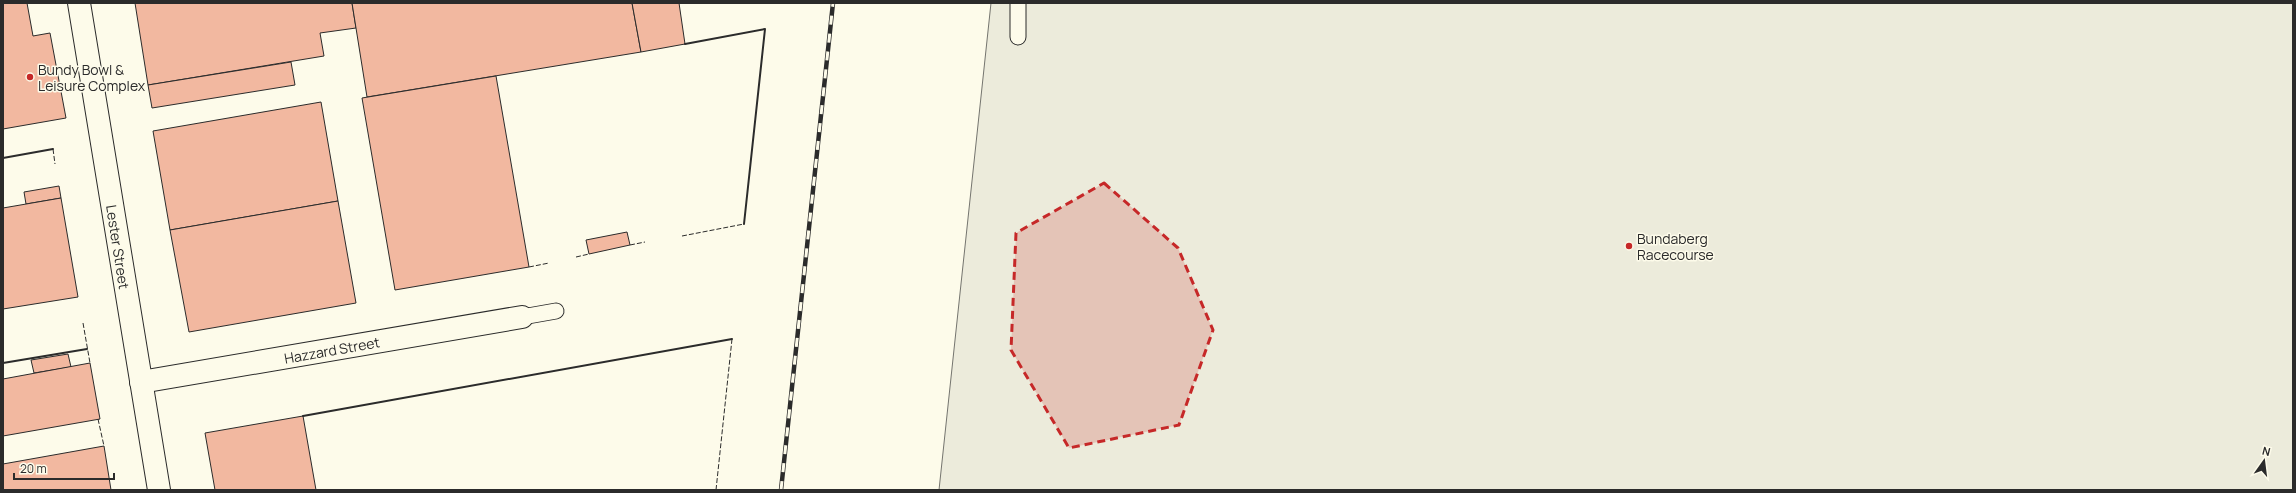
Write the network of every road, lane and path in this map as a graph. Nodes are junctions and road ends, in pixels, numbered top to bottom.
1 (78, 3) edge
2 (1018, 3) edge
3 (1018, 37) dead end
4 (556, 312) dead end
5 (522, 317) joint
6 (141, 382) junction
7 (159, 490) edge

1 - 6 street, Lester Street
2 - 3 lane
4 - 5 lane
5 - 6 street, Hazzard Street
6 - 7 street, Lester Street

